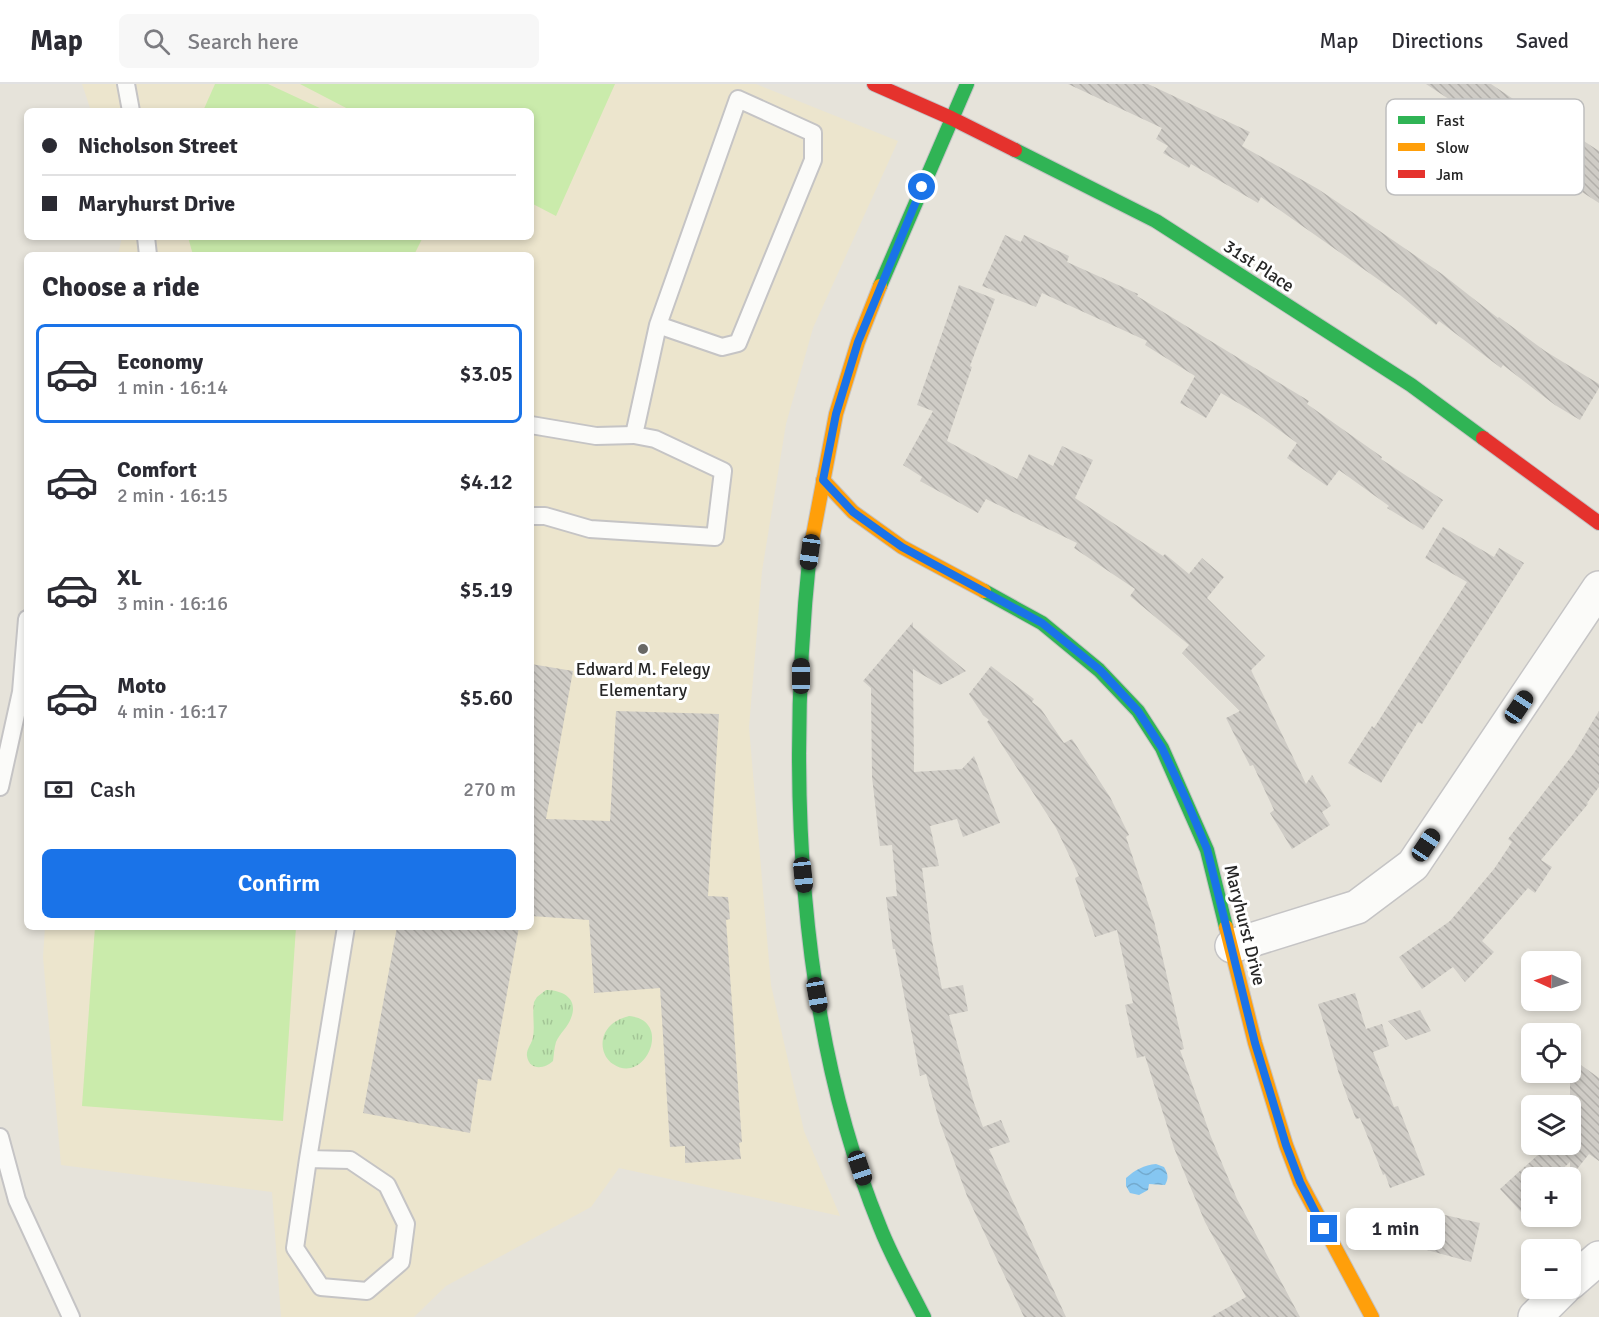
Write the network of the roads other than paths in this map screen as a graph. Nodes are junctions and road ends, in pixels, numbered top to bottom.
1 (126, 84) edge
2 (873, 84) edge
3 (967, 84) edge
4 (130, 108) edge
5 (951, 118) junction
6 (658, 325) junction
7 (534, 426) edge
8 (634, 435) junction
9 (823, 480) junction
10 (534, 516) edge
11 (1599, 524) edge
12 (1599, 588) edge
13 (24, 656) edge
14 (0, 787) edge
15 (346, 930) edge
16 (1232, 946) junction
17 (0, 1137) edge
18 (308, 1159) junction
19 (1599, 1258) edge
20 (1581, 1274) edge
21 (1553, 1299) edge
22 (71, 1317) edge
23 (924, 1317) edge
24 (1372, 1317) edge
25 (1535, 1317) edge

1 - 4 lane
2 - 5 street, 31st Place
3 - 5 street
5 - 9 street
5 - 11 street, 31st Place
6 - 6 lane
6 - 8 lane
7 - 8 lane
8 - 10 lane
9 - 16 street, Maryhurst Drive
9 - 23 street
12 - 16 street
13 - 14 lane
15 - 18 lane
16 - 24 street, Maryhurst Drive
17 - 22 lane
18 - 18 lane
19 - 20 street
21 - 25 street

